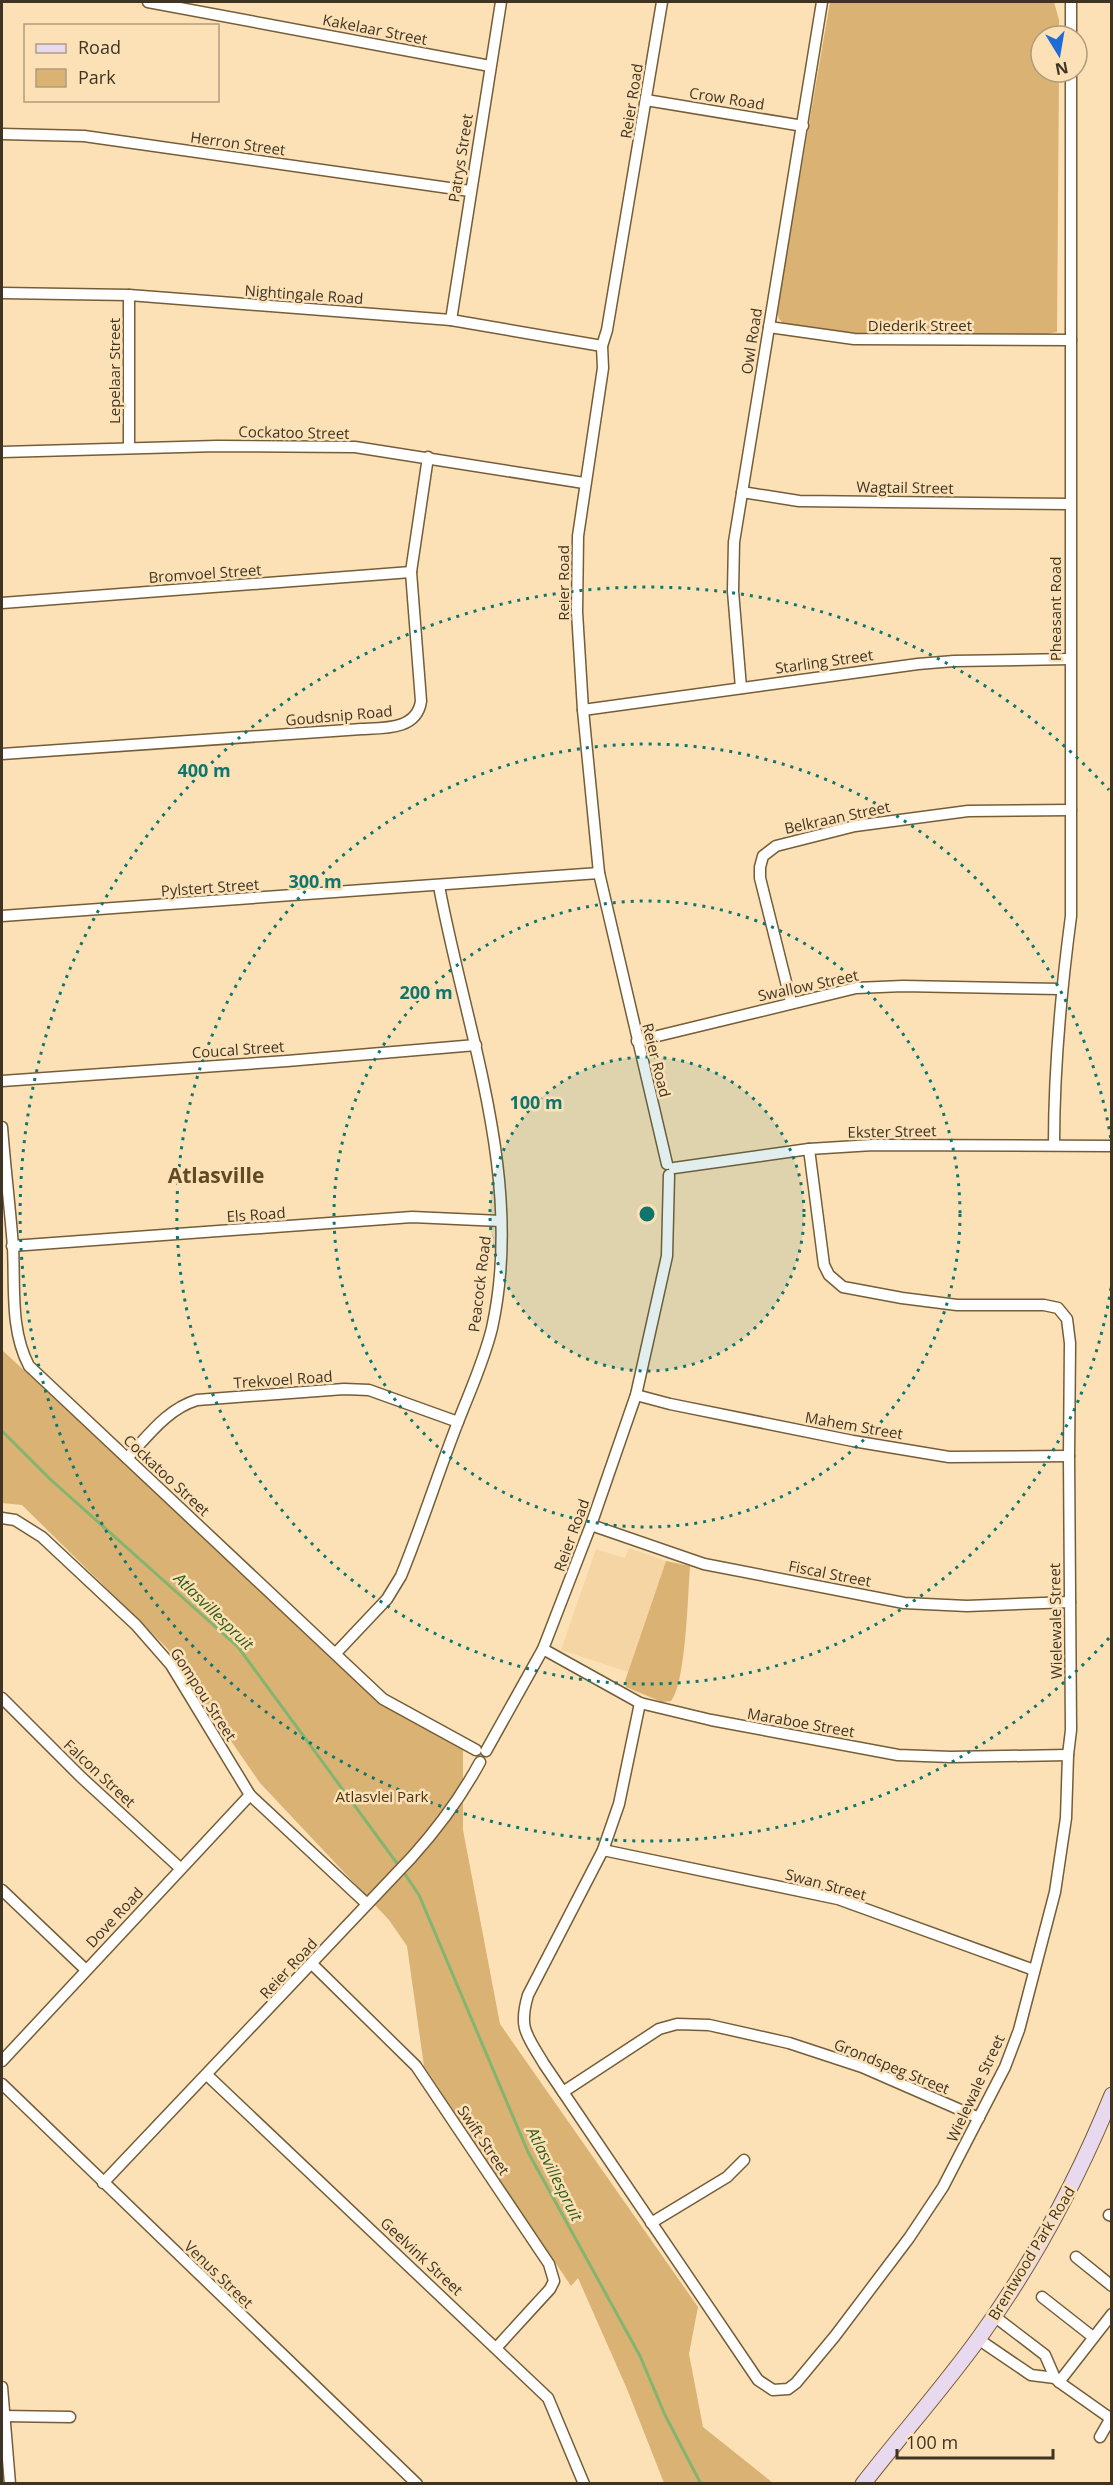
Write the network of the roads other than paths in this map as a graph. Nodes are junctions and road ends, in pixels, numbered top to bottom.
1 (148, 2) edge
2 (501, 2) edge
3 (662, 2) edge
4 (822, 2) edge
5 (1071, 2) edge
6 (1071, 24) edge
7 (490, 66) junction
8 (1071, 84) edge
9 (646, 100) junction
10 (803, 126) junction
11 (2, 134) edge
12 (470, 191) junction
13 (2, 293) edge
14 (129, 295) junction
15 (451, 320) junction
16 (769, 327) junction
17 (1071, 340) junction
18 (602, 346) junction
19 (129, 447) junction
20 (2, 452) edge
21 (428, 458) junction
22 (584, 483) junction
23 (742, 492) junction
24 (1070, 504) junction
25 (411, 572) junction
26 (2, 603) edge
27 (1070, 659) junction
28 (741, 688) junction
29 (583, 710) junction
30 (2, 754) edge
31 (1071, 810) junction
32 (599, 873) junction
33 (439, 886) junction
34 (2, 916) edge
35 (1061, 989) junction
36 (791, 1002) junction
37 (637, 1041) junction
38 (476, 1045) junction
39 (2, 1081) edge
40 (2, 1127) edge
41 (1054, 1144) junction
42 (1112, 1146) edge
43 (809, 1149) junction
44 (670, 1169) junction
45 (501, 1221) junction
46 (12, 1246) junction
47 (636, 1395) junction
48 (458, 1422) junction
49 (1068, 1455) junction
50 (127, 1458) junction
51 (2, 1518) edge
52 (591, 1525) junction
53 (1070, 1602) junction
54 (543, 1649) junction
55 (336, 1653) junction
56 (2, 1698) edge
57 (640, 1703) junction
58 (481, 1750) junction
59 (1068, 1755) junction
60 (250, 1795) junction
61 (603, 1850) junction
62 (180, 1868) junction
63 (2, 1890) edge
64 (367, 1904) junction
65 (312, 1964) junction
66 (86, 1970) junction
67 (1034, 1970) junction
68 (2, 2061) edge
69 (207, 2075) junction
70 (2, 2084) edge
71 (563, 2092) junction
72 (1112, 2095) edge
73 (979, 2118) junction
74 (744, 2160) dead end
75 (103, 2182) junction
76 (651, 2223) junction
77 (1076, 2257) dead end
78 (1112, 2286) edge
79 (1042, 2297) dead end
80 (1112, 2314) edge
81 (994, 2316) junction
82 (1093, 2337) junction
83 (978, 2339) junction
84 (497, 2347) junction
85 (1057, 2380) junction
86 (2, 2387) edge
87 (3, 2416) edge
88 (70, 2417) dead end
89 (1111, 2417) edge
90 (1100, 2437) dead end
91 (6, 2476) edge
92 (417, 2484) edge
93 (584, 2484) edge
94 (863, 2484) edge

1 - 7 street, Kakelaar Street
2 - 7 street, Patrys Street
3 - 9 street, Reier Road
4 - 10 street, Owl Road
5 - 6 street
7 - 12 street, Patrys Street
8 - 17 street, Pheasant Road
9 - 10 street, Crow Road
9 - 18 street, Reier Road
10 - 16 street, Owl Road
11 - 12 street, Herron Street
12 - 15 street, Patrys Street
13 - 14 street, Nightingale Road
14 - 15 street, Nightingale Road
14 - 19 street, Lepelaar Street
15 - 18 street, Nightingale Road
16 - 17 street, Diederik Street
16 - 23 street, Owl Road
17 - 24 street, Pheasant Road
18 - 22 street, Reier Road
19 - 20 street, Cockatoo Street
19 - 21 street, Cockatoo Street
21 - 22 street, Cockatoo Street
21 - 25 street, Goudsnip Road
22 - 29 street, Reier Road
23 - 24 street, Wagtail Street
23 - 28 street, Owl Road
24 - 27 street, Pheasant Road
25 - 26 street, Bromvoel Street
25 - 30 street, Goudsnip Road
27 - 28 street, Starling Street
27 - 31 street, Pheasant Road
28 - 29 street, Starling Street
29 - 32 street, Reier Road
31 - 35 street, Pheasant Road
31 - 36 street, Belkraan Street
32 - 33 street, Pylstert Street
32 - 37 street, Reier Road
33 - 34 street, Pylstert Street
33 - 38 street, Peacock Road
35 - 36 street, Swallow Street
35 - 41 street, Pheasant Road
36 - 37 street, Swallow Street
37 - 44 street, Reier Road
38 - 39 street, Coucal Street
38 - 45 street, Peacock Road
40 - 46 street, Cockatoo Street
41 - 42 street, Ekster Street
41 - 43 street, Ekster Street
43 - 44 street, Ekster Street
43 - 49 street, Wielewale Street
44 - 47 street, Reier Road
45 - 46 street, Els Road
45 - 48 street, Peacock Road
46 - 50 street, Cockatoo Street
47 - 49 street, Mahem Street
47 - 52 street, Reier Road
48 - 50 street, Trekvoel Road
48 - 55 street, Peacock Road
49 - 53 street, Wielewale Street
50 - 55 street, Cockatoo Street
51 - 60 street, Gompou Street
52 - 53 street, Fiscal Street
52 - 54 street, Reier Road
53 - 59 street, Wielewale Street
54 - 57 street, Maraboe Street
54 - 58 street, Reier Road
55 - 58 street, Cockatoo Street
56 - 62 street, Falcon Street
57 - 59 street, Maraboe Street
57 - 61 street, Wielewale Street
58 - 64 street, Reier Road
59 - 67 street, Wielewale Street
60 - 62 street, Dove Road
60 - 64 street, Gompou Street
61 - 67 street, Swan Street
61 - 71 street, Wielewale Street
62 - 66 street, Dove Road
63 - 66 street
64 - 65 street, Reier Road
65 - 69 street, Reier Road
65 - 84 street, Swift Street
66 - 68 street, Dove Road
67 - 73 street, Wielewale Street
69 - 75 street, Reier Road
69 - 84 street, Geelvink Street
70 - 75 street, Venus Street
71 - 73 street, Grondspeg Street
71 - 76 street, Wielewale Street
72 - 81 street, Brentwood Park Road
73 - 76 street, Wielewale Street
74 - 76 street
75 - 92 street, Venus Street
77 - 78 street
79 - 82 street
80 - 82 street
81 - 83 street, Brentwood Park Road
81 - 85 street
82 - 85 street
83 - 85 street
83 - 94 street, Brentwood Park Road
84 - 93 street, Geelvink Street
85 - 89 street
86 - 87 street
87 - 88 street
87 - 91 street
89 - 90 street

